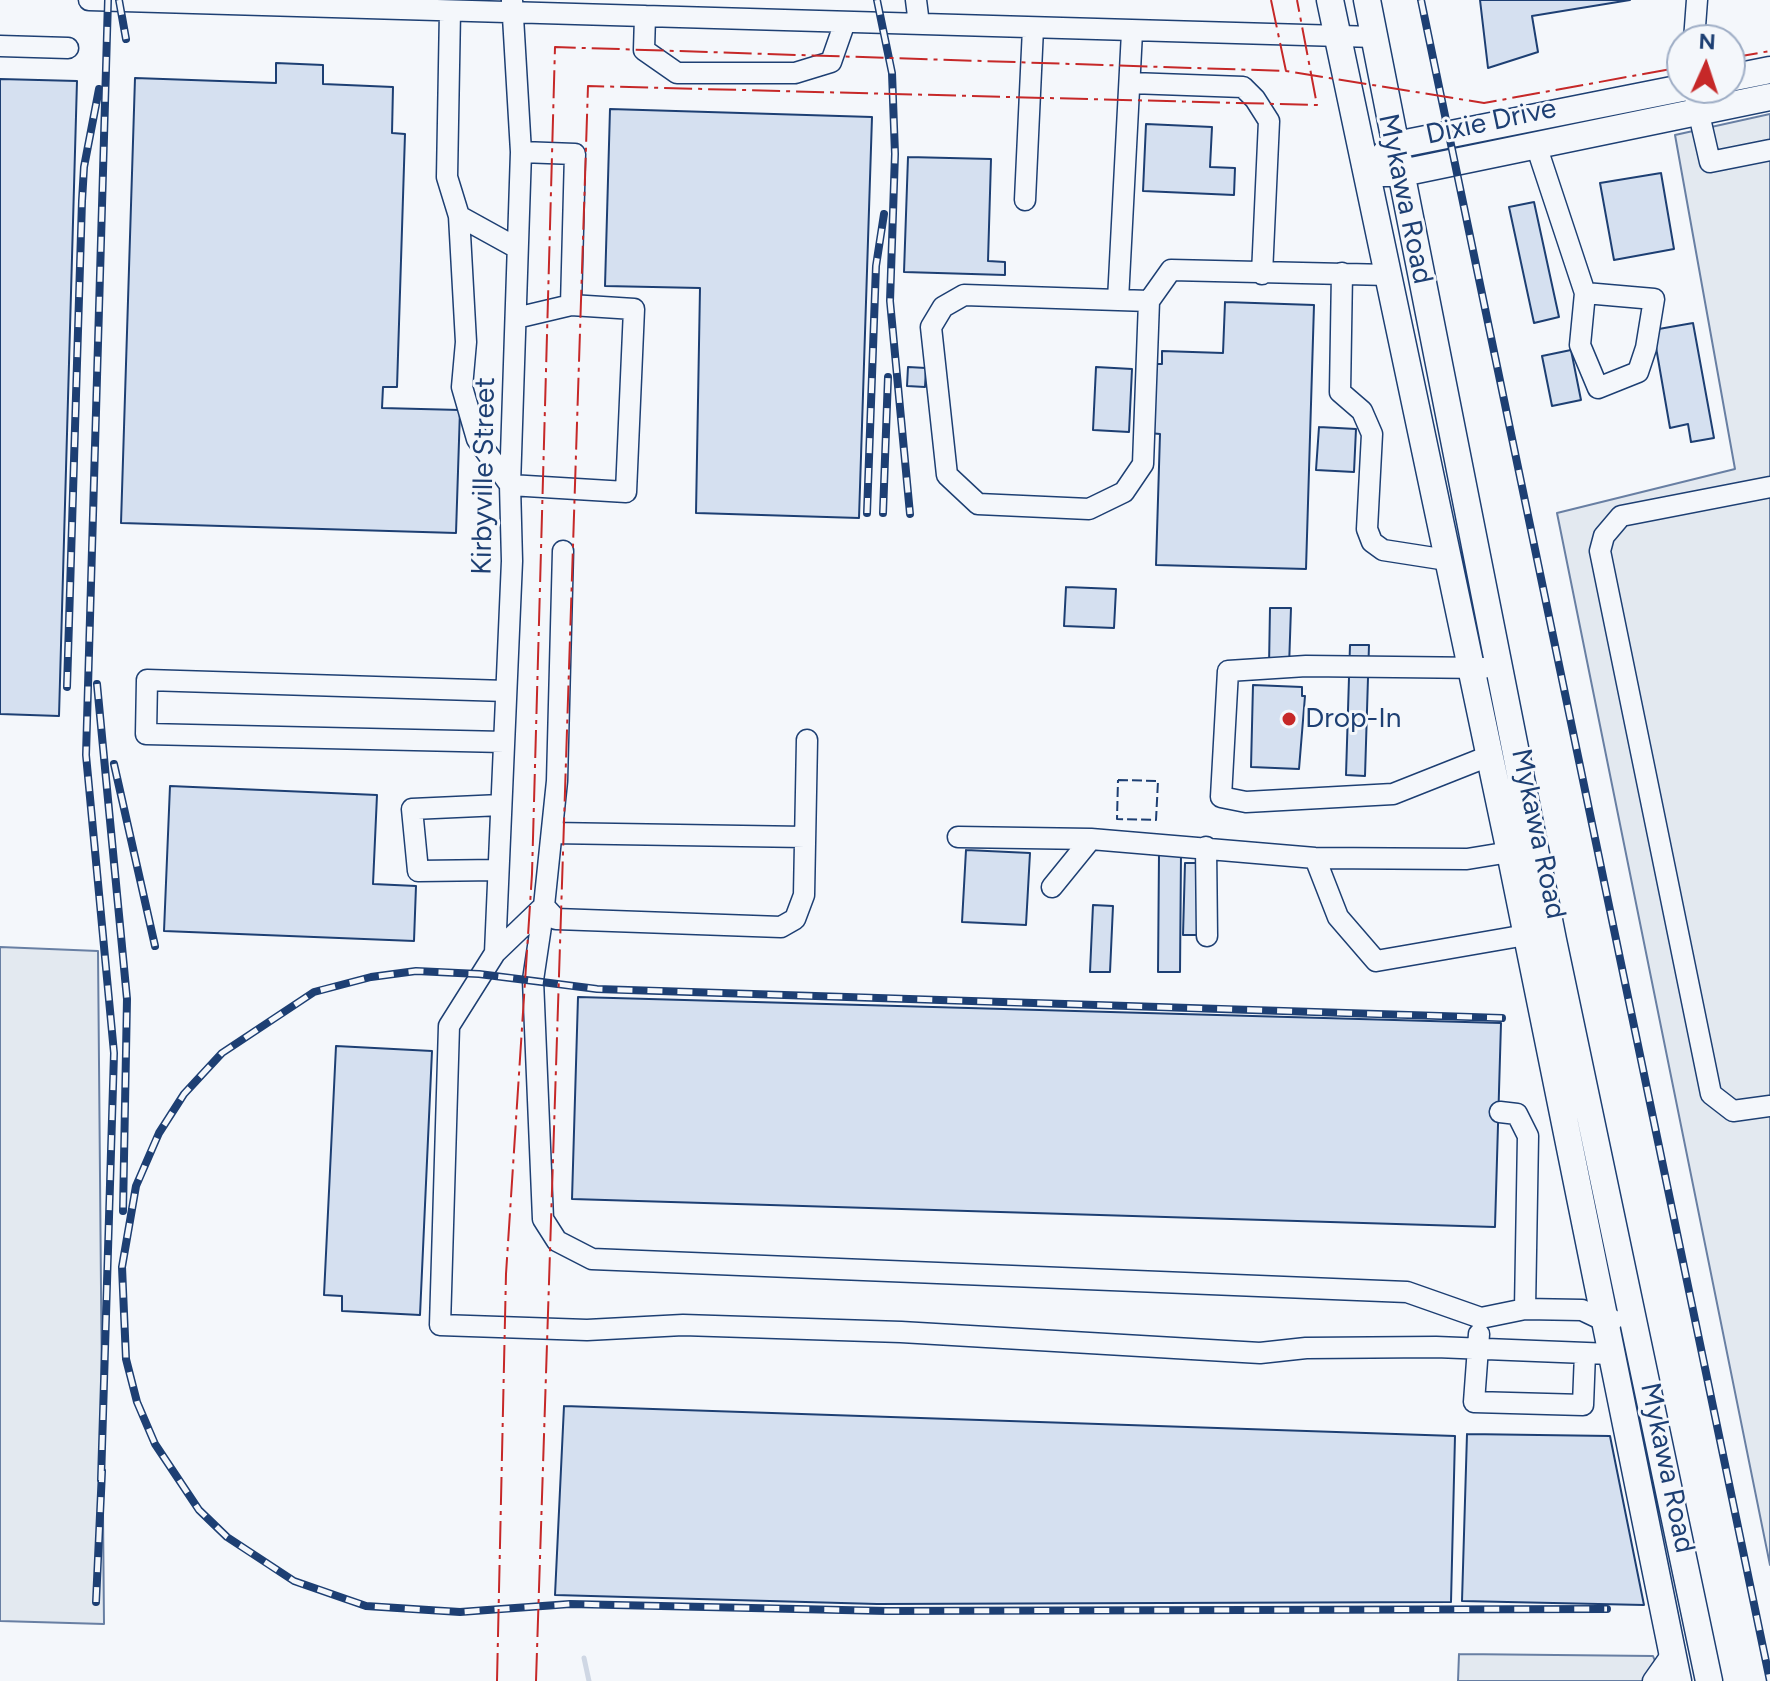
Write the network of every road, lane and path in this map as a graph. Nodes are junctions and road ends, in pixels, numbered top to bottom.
1 (89, 0) edge
2 (916, 0) edge
3 (1330, 0) edge
4 (1367, 0) edge
5 (1697, 0) edge
6 (316, 3) edge
7 (421, 5) edge
8 (514, 6) edge
9 (450, 11) junction
10 (645, 16) junction
11 (845, 22) junction
12 (919, 24) junction
13 (1695, 24) edge
14 (1033, 28) junction
15 (1132, 32) junction
16 (1375, 37) junction
17 (1338, 38) junction
18 (0, 46) edge
19 (68, 48) dead end
20 (1770, 70) edge
21 (1746, 75) edge
22 (1131, 83) junction
23 (1666, 91) edge
24 (1770, 97) edge
25 (1746, 98) edge
26 (1682, 104) edge
27 (1697, 104) edge
28 (1396, 145) junction
29 (1536, 145) junction
30 (1770, 150) edge
31 (521, 152) junction
32 (1364, 172) junction
33 (1402, 173) junction
34 (1025, 200) dead end
35 (459, 216) junction
36 (517, 248) junction
37 (1342, 273) junction
38 (1262, 274) junction
39 (1389, 275) junction
40 (1585, 293) junction
41 (1118, 300) junction
42 (1149, 301) junction
43 (571, 305) junction
44 (516, 318) junction
45 (510, 485) junction
46 (1770, 487) edge
47 (563, 551) dead end
48 (1436, 560) junction
49 (1500, 667) junction
50 (1471, 669) junction
51 (506, 691) junction
52 (807, 740) dead end
53 (504, 742) junction
54 (1489, 756) junction
55 (501, 805) junction
56 (552, 833) junction
57 (805, 837) junction
58 (958, 837) dead end
59 (1091, 839) junction
60 (1206, 847) junction
61 (1523, 849) junction
62 (1315, 858) junction
63 (498, 870) junction
64 (1052, 887) dead end
65 (544, 906) junction
66 (1526, 935) junction
67 (1207, 936) dead end
68 (495, 953) junction
69 (1770, 1106) edge
70 (1500, 1112) dead end
71 (1525, 1309) junction
72 (1481, 1318) junction
73 (1603, 1320) junction
74 (1633, 1320) junction
75 (1476, 1347) junction
76 (1585, 1353) junction
77 (1611, 1354) junction
78 (1672, 1654) junction
79 (1653, 1681) edge
80 (1678, 1681) edge
81 (1709, 1681) edge

1 - 6 street
2 - 12 street
3 - 17 main road, Mykawa Road
4 - 16 main road, Mykawa Road
5 - 13 street
6 - 7 street
7 - 9 street
8 - 9 street
8 - 10 street
8 - 31 street, Kirbyville Street
9 - 35 street
10 - 11 street
10 - 11 street
11 - 12 street
12 - 14 street
14 - 15 street
14 - 34 street
15 - 17 street
15 - 22 street
16 - 17 street
16 - 28 main road, Mykawa Road
17 - 32 main road, Mykawa Road
18 - 19 street
20 - 21 main road
22 - 38 street
22 - 41 street
23 - 28 main road, Dixie Drive
24 - 25 main road, Dixie Drive
26 - 29 main road, Dixie Drive
27 - 30 street
28 - 32 main road, Dixie Drive
28 - 33 main road, Mykawa Road
29 - 33 main road, Dixie Drive
29 - 40 street
31 - 36 street, Kirbyville Street
31 - 43 street
32 - 33 main road, Dixie Drive
32 - 39 main road, Mykawa Road
33 - 49 main road, Mykawa Road
35 - 36 street
35 - 45 street
36 - 44 street, Kirbyville Street
37 - 38 street
37 - 39 street
37 - 48 street
38 - 42 street
39 - 48 main road, Mykawa Road
40 - 40 street
41 - 42 street
41 - 42 street
43 - 44 street
43 - 45 street
44 - 45 street, Kirbyville Street
45 - 51 street, Kirbyville Street
46 - 69 street
47 - 56 street
48 - 50 main road, Mykawa Road
49 - 50 street
49 - 61 main road, Mykawa Road
50 - 54 main road, Mykawa Road
50 - 54 street
51 - 53 street, Kirbyville Street
51 - 53 street
52 - 57 street
53 - 55 street, Kirbyville Street
54 - 61 main road, Mykawa Road
55 - 63 street, Kirbyville Street
55 - 63 street
56 - 57 street
56 - 65 street
57 - 65 street
58 - 59 street
59 - 60 street
59 - 64 street
60 - 62 street
60 - 67 street
61 - 62 street
61 - 66 main road, Mykawa Road
61 - 74 main road, Mykawa Road
62 - 66 street
63 - 68 street, Kirbyville Street
65 - 68 street
65 - 72 street
66 - 73 main road, Mykawa Road
68 - 75 street
70 - 71 street
71 - 72 street
71 - 73 street
72 - 75 street
73 - 74 street
73 - 77 main road, Mykawa Road
74 - 81 main road, Mykawa Road
75 - 76 street
75 - 76 street
76 - 77 street
77 - 78 main road, Mykawa Road
78 - 79 street
78 - 80 main road, Mykawa Road

